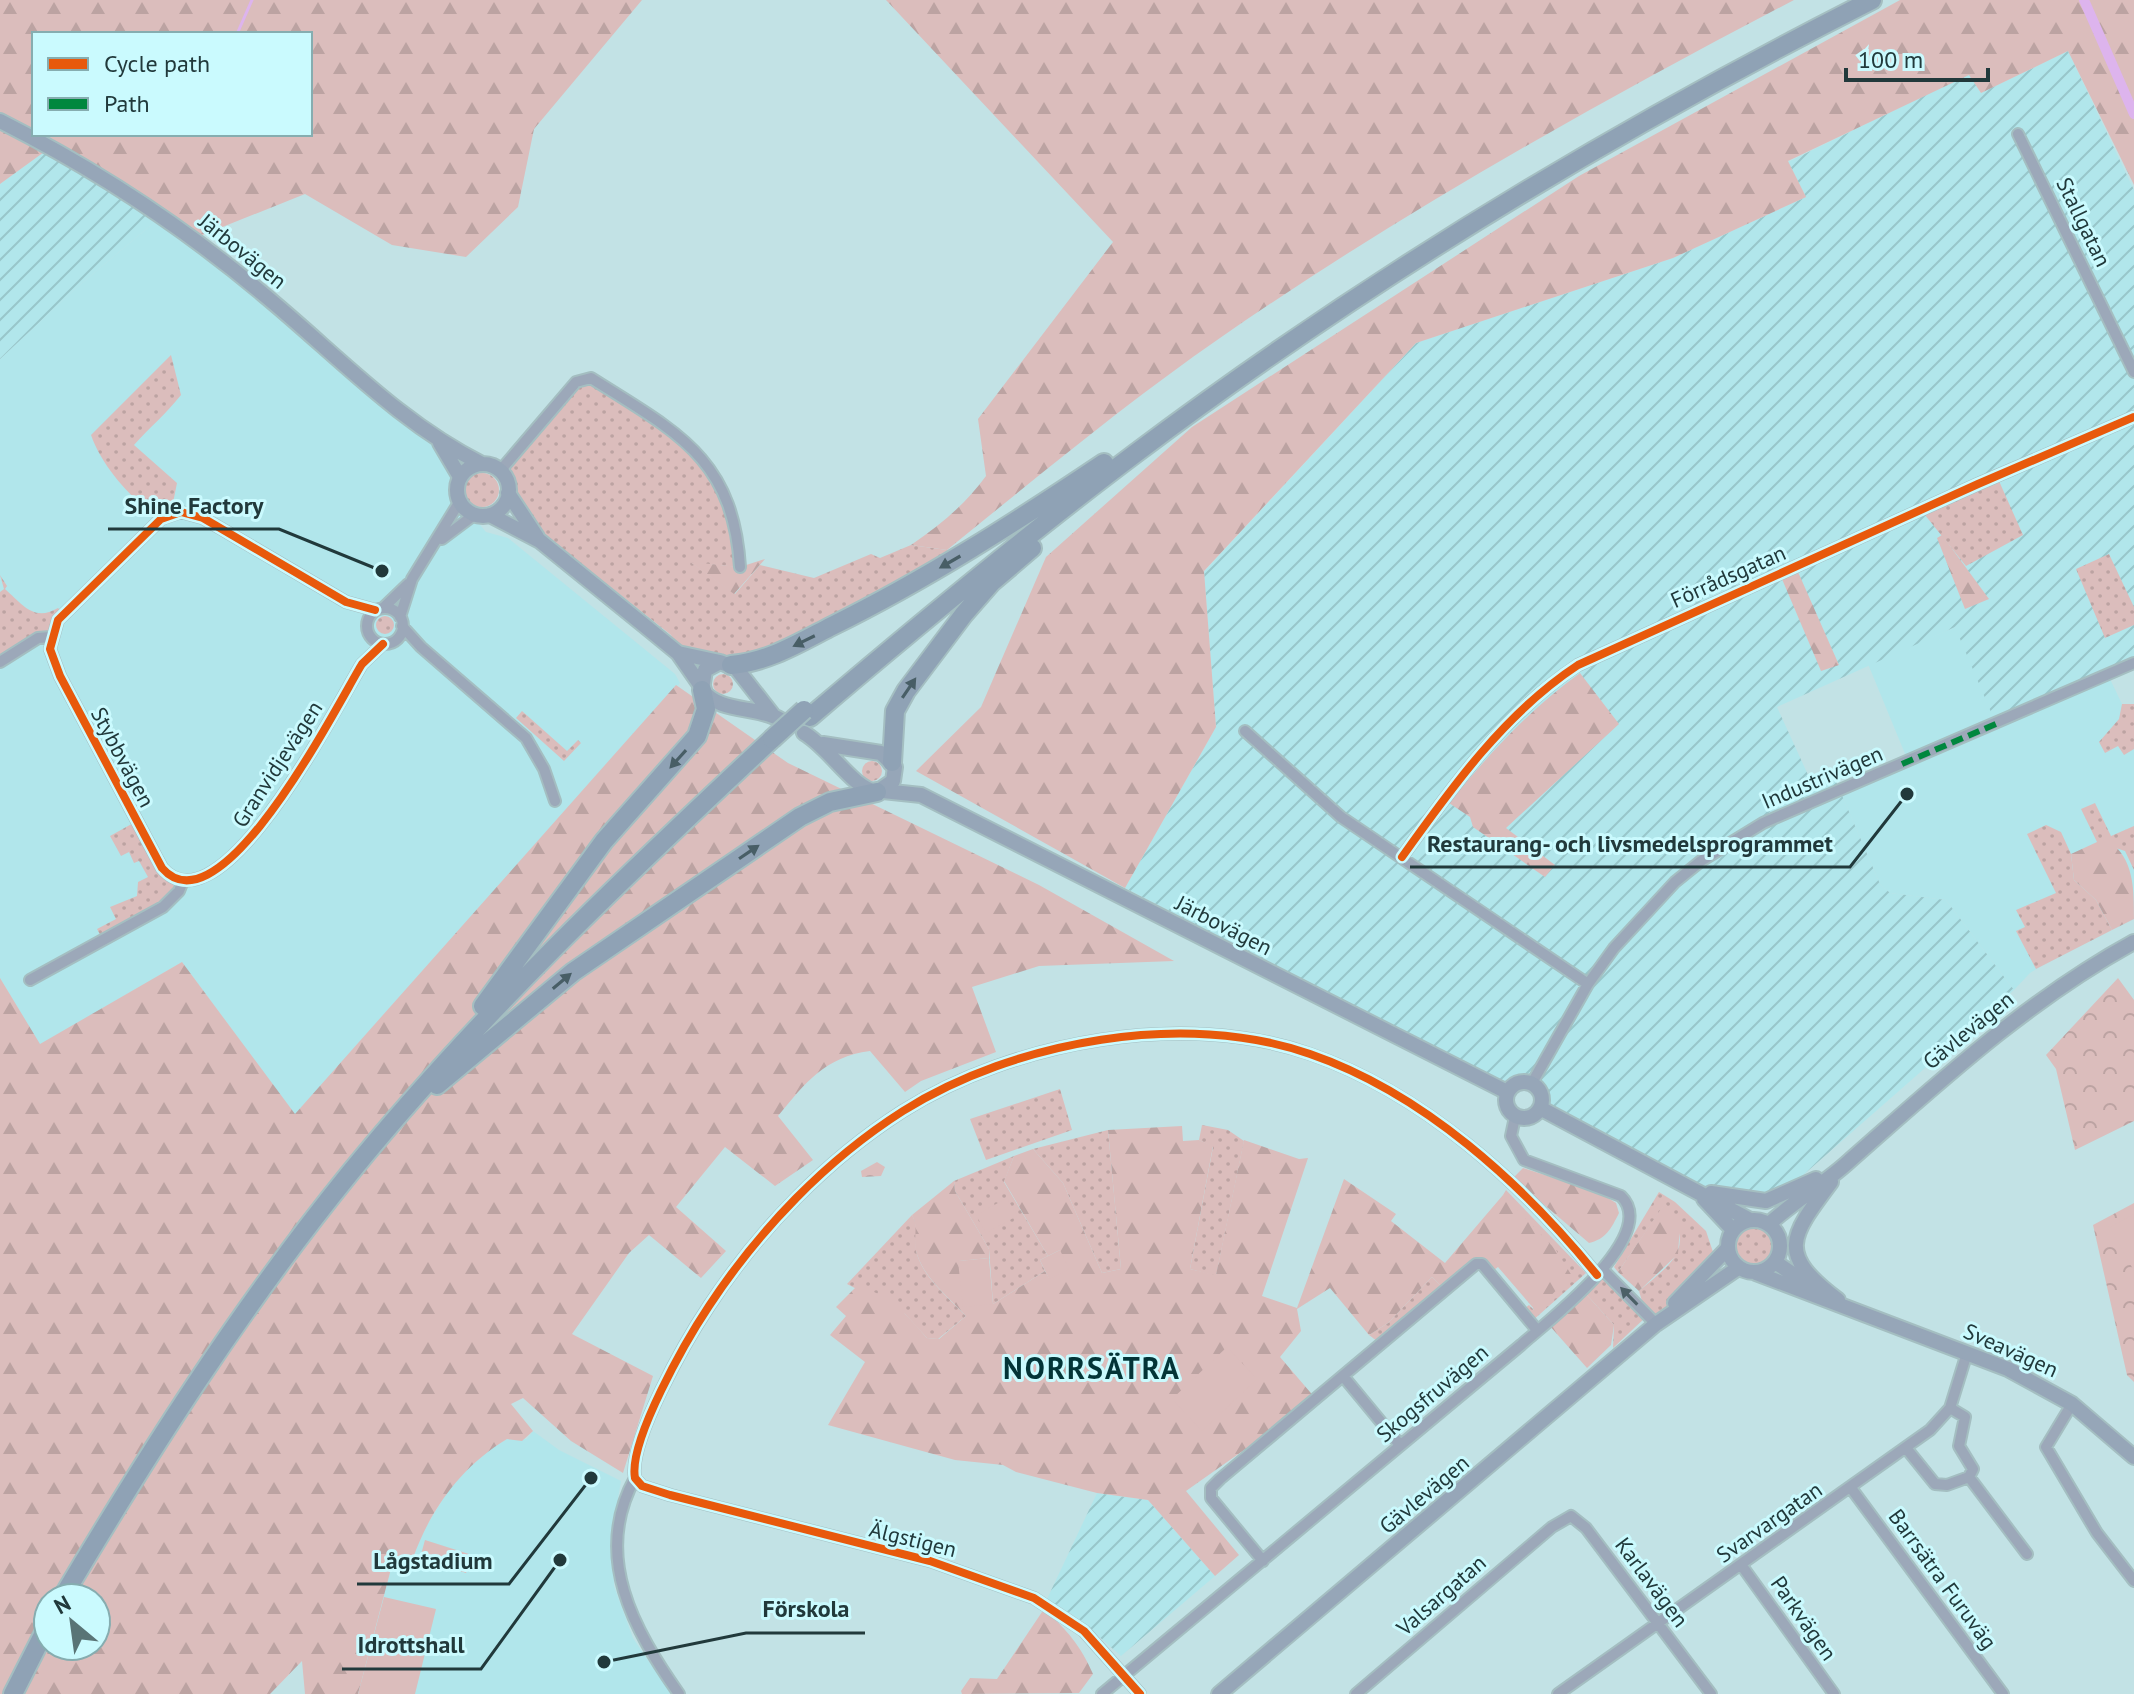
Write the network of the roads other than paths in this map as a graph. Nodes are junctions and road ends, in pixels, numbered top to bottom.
1 (1853, 0) edge
2 (1872, 0) edge
3 (0, 121) edge
4 (2018, 134) dead end
5 (2134, 372) edge
6 (2134, 417) edge
7 (439, 443) junction
8 (1136, 447) junction
9 (482, 464) junction
10 (500, 471) junction
11 (460, 477) junction
12 (508, 493) junction
13 (460, 501) junction
14 (474, 515) junction
15 (490, 515) junction
16 (540, 541) junction
17 (432, 548) junction
18 (740, 567) dead end
19 (412, 579) junction
20 (346, 602) junction
21 (379, 609) junction
22 (401, 621) junction
23 (368, 631) junction
24 (50, 637) junction
25 (388, 643) junction
26 (421, 647) junction
27 (678, 653) junction
28 (0, 662) edge
29 (2134, 663) edge
30 (362, 664) junction
31 (725, 664) junction
32 (702, 688) junction
33 (806, 720) junction
34 (1245, 731) dead end
35 (778, 740) junction
36 (823, 744) junction
37 (894, 765) junction
38 (880, 791) junction
39 (921, 795) junction
40 (555, 801) dead end
41 (1402, 857) junction
42 (183, 881) junction
43 (2134, 942) edge
44 (30, 980) dead end
45 (1588, 984) junction
46 (1532, 1083) junction
47 (437, 1085) junction
48 (1507, 1092) junction
49 (1540, 1108) junction
50 (1515, 1117) junction
51 (1842, 1167) junction
52 (351, 1173) junction
53 (1696, 1190) junction
54 (1750, 1220) junction
55 (1769, 1224) junction
56 (1733, 1230) junction
57 (1780, 1245) junction
58 (1728, 1248) junction
59 (1775, 1262) junction
60 (1738, 1268) junction
61 (1600, 1272) junction
62 (1756, 1273) junction
63 (1854, 1312) junction
64 (1656, 1324) junction
65 (1537, 1330) junction
66 (1967, 1353) junction
67 (1343, 1376) junction
68 (2072, 1404) junction
69 (1950, 1408) junction
70 (1400, 1445) junction
71 (1906, 1448) junction
72 (2134, 1457) edge
73 (1969, 1477) junction
74 (639, 1482) junction
75 (1851, 1488) junction
76 (1552, 1527) joint
77 (2027, 1554) dead end
78 (1263, 1561) junction
79 (1742, 1566) junction
80 (2134, 1581) edge
81 (71, 1582) edge
82 (86, 1582) edge
83 (1658, 1623) junction
84 (32, 1657) edge
85 (43, 1662) edge
86 (1125, 1677) junction
87 (13, 1694) edge
88 (26, 1694) edge
89 (679, 1694) edge
90 (1102, 1694) edge
91 (1140, 1694) edge
92 (1219, 1694) edge
93 (1356, 1694) edge
94 (1558, 1694) edge
95 (1711, 1694) edge
96 (1834, 1694) edge
97 (2003, 1694) edge

1 - 8 highway
2 - 8 highway
3 - 7 main road, Järbovägen
4 - 5 street, Stallgatan
6 - 41 street, Förrådsgatan
7 - 9 main road, Järbovägen
7 - 11 main road, Järbovägen
8 -> 31 highway
8 - 33 highway
37 -> 8 highway
9 - 10 main road
9 - 11 main road
10 - 12 main road
10 - 18 street
11 - 13 main road
12 - 15 main road
12 - 16 main road
13 - 14 main road
13 - 17 street
14 - 15 main road
14 - 17 street
15 - 16 main road
16 - 27 main road
17 - 19 street
19 - 21 street
19 - 22 street
20 - 21 street
20 - 23 street
20 - 24 street
21 - 22 street
21 - 23 street, Granvidjevägen
22 - 25 street, Granvidjevägen
22 - 26 street
23 - 25 street
23 - 30 street, Granvidjevägen
24 - 28 street
24 - 42 street, Stybbvägen
25 - 26 street
25 - 30 street, Granvidjevägen
26 - 40 street
27 - 31 main road
27 - 32 main road
29 - 45 street, Industrivägen
30 - 42 street, Granvidjevägen
31 - 32 main road
31 - 32 main road
32 -> 52 highway
33 - 35 highway, bridge
33 - 36 main road, Järbovägen
34 - 41 street
35 - 47 highway
35 - 52 highway
36 - 37 main road, Järbovägen
36 - 38 main road, Järbovägen
37 - 38 main road
37 - 39 main road, Järbovägen
38 - 39 main road, Järbovägen
47 -> 38 highway
39 - 48 main road, Järbovägen
41 - 45 street
42 - 44 street, Granvidjevägen
43 - 51 main road, Gävlevägen
45 - 46 street, Industrivägen
46 - 48 main road
46 - 49 main road
47 - 82 highway
48 - 50 main road
49 - 50 main road
49 - 53 main road
50 - 61 street, Skogsfruvägen
51 - 53 main road
51 - 55 main road, Gävlevägen
51 - 57 main road, Gävlevägen
51 - 63 main road
52 - 81 highway
53 - 54 main road
53 - 56 main road
54 - 55 main road
54 - 56 main road
55 - 57 main road
56 - 58 main road, Gävlevägen
57 - 59 main road, Gävlevägen
58 - 60 main road
58 - 64 main road, Gävlevägen
59 - 62 main road
59 - 63 main road, Sveavägen
60 - 62 main road
60 - 64 main road, Gävlevägen
64 -> 61 street
61 - 65 street, Skogsfruvägen
61 - 74 street
62 - 63 main road, Sveavägen
63 - 66 main road, Sveavägen
64 - 92 main road, Gävlevägen
65 - 67 street
65 - 70 street, Skogsfruvägen
66 - 68 main road, Sveavägen
66 - 69 street, Svarvargatan
67 - 70 street
67 - 78 street
68 - 72 main road, Sveavägen
68 - 80 street
69 - 71 street, Svarvargatan
69 - 73 street
70 - 78 street, Skogsfruvägen
71 - 73 street
71 - 75 street, Svarvargatan
73 - 77 street
74 - 86 street, Älgstigen
74 - 89 street
75 - 79 street, Svarvargatan
75 - 97 street, Barrsätra Furuväg
76 - 83 street, Karlavägen
76 - 93 street, Valsargatan
78 - 86 street, Skogsfruvägen
79 - 83 street, Svarvargatan
79 - 96 street, Parkvägen
83 - 94 street, Svarvargatan
83 - 95 street, Karlavägen
84 - 87 highway
85 - 88 highway
86 - 90 street, Skogsfruvägen
86 - 91 street, Älgstigen

